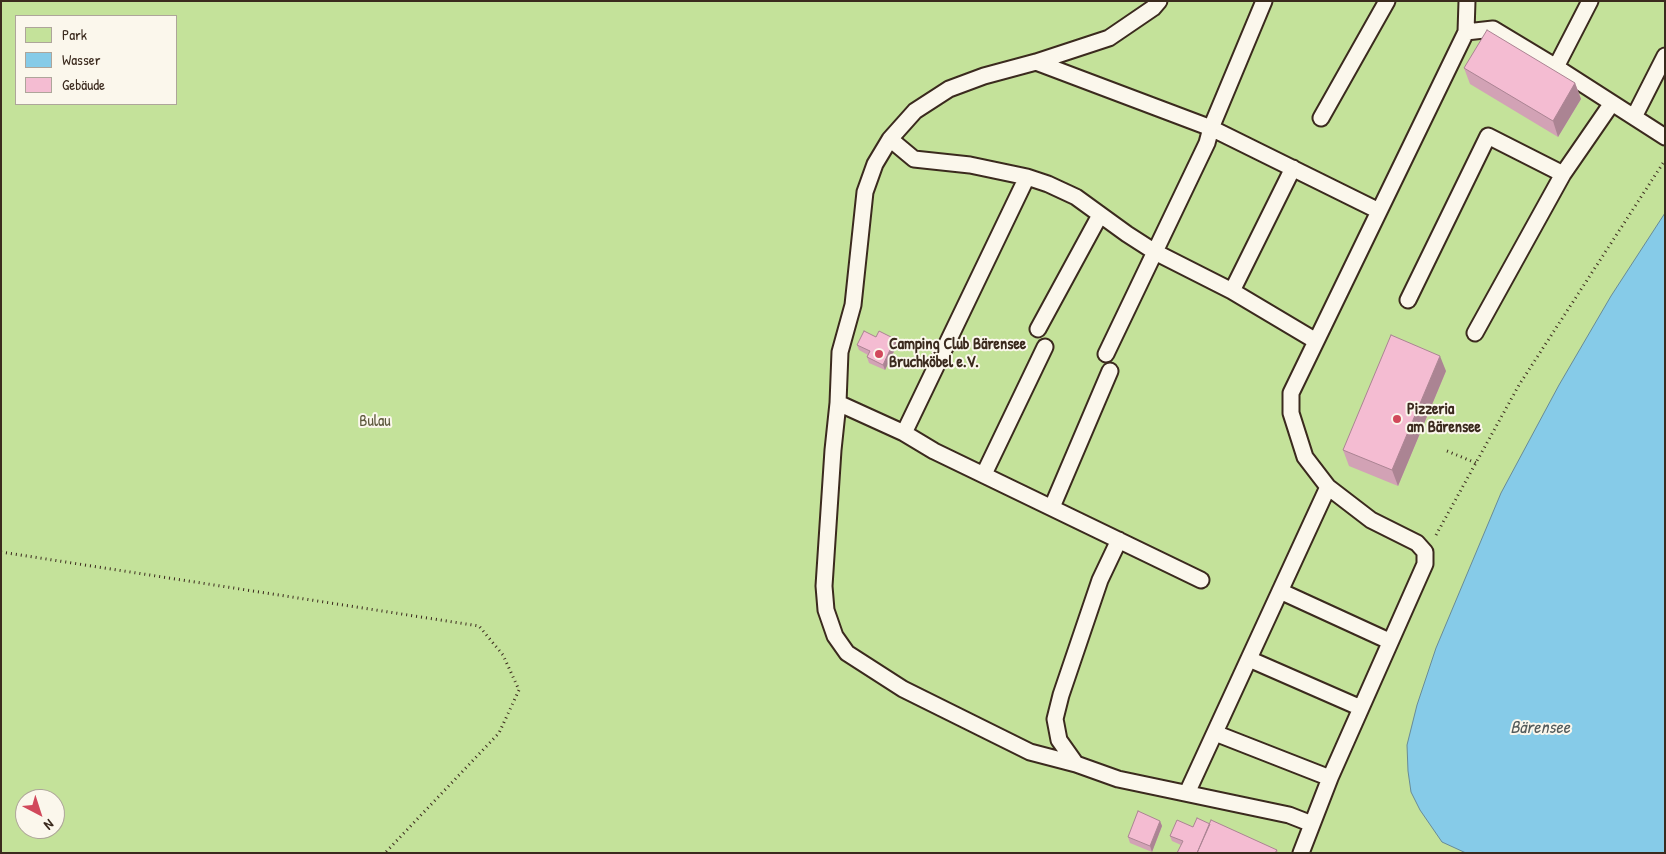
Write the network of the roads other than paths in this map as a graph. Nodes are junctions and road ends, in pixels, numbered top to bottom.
1 (1159, 1) edge
2 (1264, 1) edge
3 (1387, 1) edge
4 (1467, 1) edge
5 (1590, 1) edge
6 (1466, 32) junction
7 (1665, 56) edge
8 (1036, 62) junction
9 (1556, 67) junction
10 (1612, 103) junction
11 (1634, 117) junction
12 (1321, 118) dead end
13 (1211, 128) junction
14 (1665, 137) edge
15 (890, 139) junction
16 (1293, 168) junction
17 (1563, 174) junction
18 (1027, 177) junction
19 (1379, 211) junction
20 (1100, 215) junction
21 (1155, 252) junction
22 (1232, 291) junction
23 (1408, 300) dead end
24 (1038, 329) dead end
25 (1475, 333) dead end
26 (1316, 341) junction
27 (1045, 347) dead end
28 (1106, 354) dead end
29 (1110, 371) dead end
30 (838, 403) junction
31 (904, 433) junction
32 (984, 474) junction
33 (1328, 487) junction
34 (1052, 507) junction
35 (1119, 540) junction
36 (1201, 580) dead end
37 (1280, 590) junction
38 (1389, 641) junction
39 (1249, 659) junction
40 (1361, 708) junction
41 (1215, 733) junction
42 (1076, 764) junction
43 (1330, 778) junction
44 (1187, 793) junction
45 (1312, 824) junction
46 (1301, 853) edge

1 - 8 lane
2 - 13 lane
3 - 12 lane
4 - 6 lane
5 - 9 lane
6 - 9 lane
6 - 19 lane
7 - 11 lane
8 - 13 lane
8 - 15 lane
9 - 10 lane
10 - 11 lane
10 - 17 lane
11 - 14 lane
13 - 16 lane
13 - 21 lane
15 - 18 lane
15 - 30 lane
16 - 19 lane
16 - 22 lane
17 - 23 lane
17 - 25 lane
18 - 20 lane
18 - 31 lane
19 - 26 lane
20 - 21 lane
20 - 24 lane
21 - 22 lane
21 - 28 lane
22 - 26 lane
26 - 33 lane
27 - 32 lane
29 - 34 lane
30 - 31 lane
30 - 42 lane
31 - 32 lane
32 - 34 lane
33 - 37 lane
33 - 38 lane
34 - 35 lane
35 - 36 lane
35 - 42 lane
37 - 38 lane
37 - 39 lane
38 - 40 lane
39 - 40 lane
39 - 41 lane
40 - 43 lane
41 - 43 lane
41 - 44 lane
42 - 44 lane
43 - 45 lane
44 - 45 lane
45 - 46 lane

